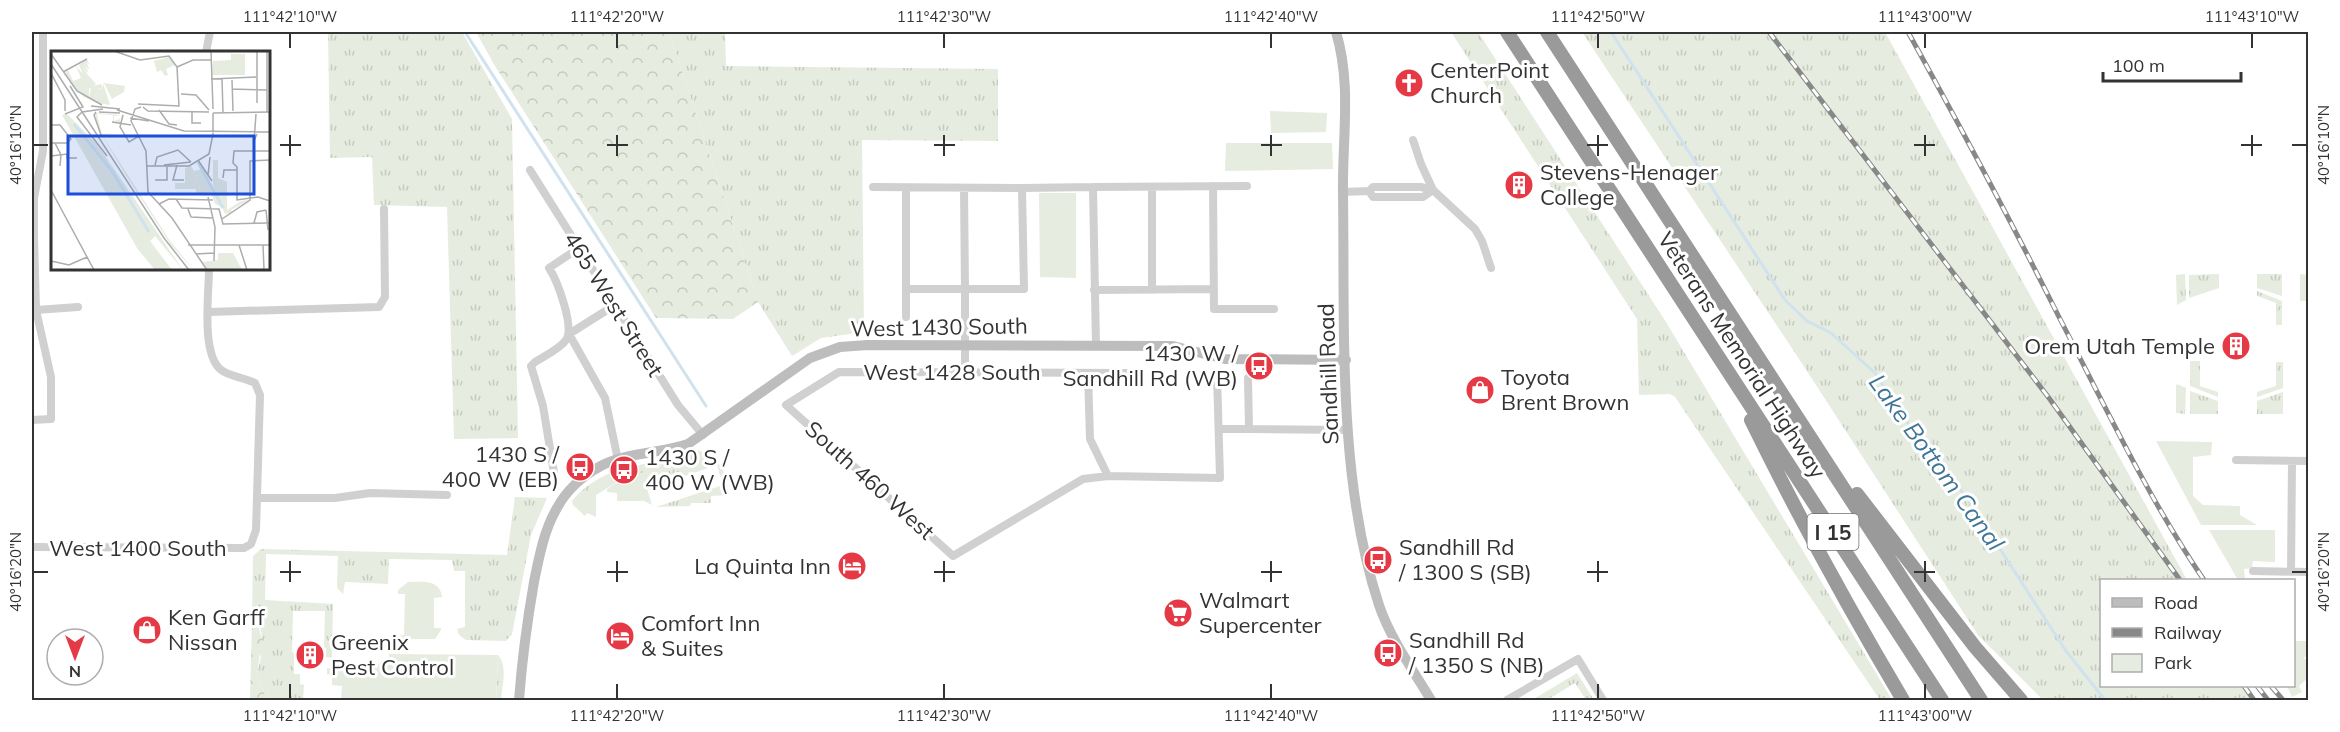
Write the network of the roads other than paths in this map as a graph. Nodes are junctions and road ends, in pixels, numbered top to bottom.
1 (43, 32) edge
2 (210, 32) edge
3 (1336, 32) edge
4 (1508, 32) edge
5 (1547, 32) edge
6 (206, 51) edge
7 (1413, 140) dead end
8 (530, 170) dead end
9 (1213, 186) junction
10 (1247, 186) dead end
11 (1093, 187) junction
12 (1152, 187) junction
13 (873, 188) dead end
14 (906, 188) junction
15 (964, 188) junction
16 (1022, 188) junction
17 (1433, 190) junction
18 (1343, 192) junction
19 (384, 209) dead end
20 (33, 237) edge
21 (579, 248) junction
22 (1491, 268) dead end
23 (209, 270) edge
24 (906, 289) junction
25 (965, 289) junction
26 (1214, 289) junction
27 (1094, 290) junction
28 (1152, 290) junction
29 (615, 304) junction
30 (78, 308) dead end
31 (1274, 309) dead end
32 (36, 310) junction
33 (209, 312) junction
34 (906, 316) dead end
35 (569, 334) junction
36 (964, 345) junction
37 (1096, 346) junction
38 (1346, 360) junction
39 (1723, 364) junction
40 (965, 372) junction
41 (1088, 373) junction
42 (1127, 373) dead end
43 (1217, 375) dead end
44 (1248, 378) dead end
45 (786, 405) joint
46 (1795, 414) junction
47 (32, 420) edge
48 (1219, 429) junction
49 (1249, 429) junction
50 (1348, 430) junction
51 (703, 435) junction
52 (618, 460) junction
53 (2236, 460) dead end
54 (2292, 461) junction
55 (2308, 461) edge
56 (554, 473) dead end
57 (1108, 476) junction
58 (447, 495) dead end
59 (258, 498) junction
60 (32, 547) edge
61 (2253, 571) dead end
62 (2291, 572) junction
63 (2308, 573) edge
64 (519, 700) edge
65 (1431, 700) edge
66 (1507, 700) edge
67 (1603, 700) edge
68 (1903, 700) edge
69 (1942, 700) edge
70 (1982, 700) edge
71 (2021, 700) edge

1 - 20 street
2 - 6 street
3 - 18 street, Sandhill Road
4 - 39 highway, Veterans Memorial Highway / I 15
5 - 46 highway, Veterans Memorial Highway / I 15
7 - 17 street
8 - 21 street, 465 West Street
9 - 10 street
9 - 12 street
9 - 26 street
11 - 12 street
11 - 16 street
11 - 27 street
12 - 28 street
13 - 14 street
14 - 15 street
14 - 24 street
15 - 16 street
15 - 25 street
16 - 25 street
17 - 18 street
17 - 22 street
18 - 38 street, Sandhill Road
19 - 33 street
20 - 32 street
21 - 29 street, 465 West Street
21 - 35 street
23 - 33 street
24 - 25 street
24 - 34 street
25 - 36 street
26 - 28 street
26 - 31 street
27 - 28 street
27 - 37 street
29 - 35 street
29 - 51 street, 465 West Street
30 - 32 street
32 - 47 street
33 - 59 street
35 - 52 street
35 - 56 street
36 - 37 street, West 1430 South
36 - 40 street
36 - 51 street, West 1430 South
37 - 38 street, West 1430 South
38 - 50 street, Sandhill Road
39 - 68 highway
39 - 69 highway, Veterans Memorial Highway / I 15
40 - 41 street, West 1428 South
40 - 45 street, West 1428 South
41 - 42 street, West 1428 South
41 - 57 street
43 - 48 street
44 - 49 street
45 - 57 street, South 460 West
46 - 70 highway, Veterans Memorial Highway / I 15
46 - 71 highway
48 - 49 street
48 - 57 street
49 - 50 street
50 - 65 street, Sandhill Road
51 - 52 street, West 1430 South
52 - 64 street, West 1430 South
53 - 54 street
54 - 55 street
54 - 62 street
58 - 59 street
59 - 60 street, West 1400 South
61 - 62 street
62 - 63 street
66 - 67 street

